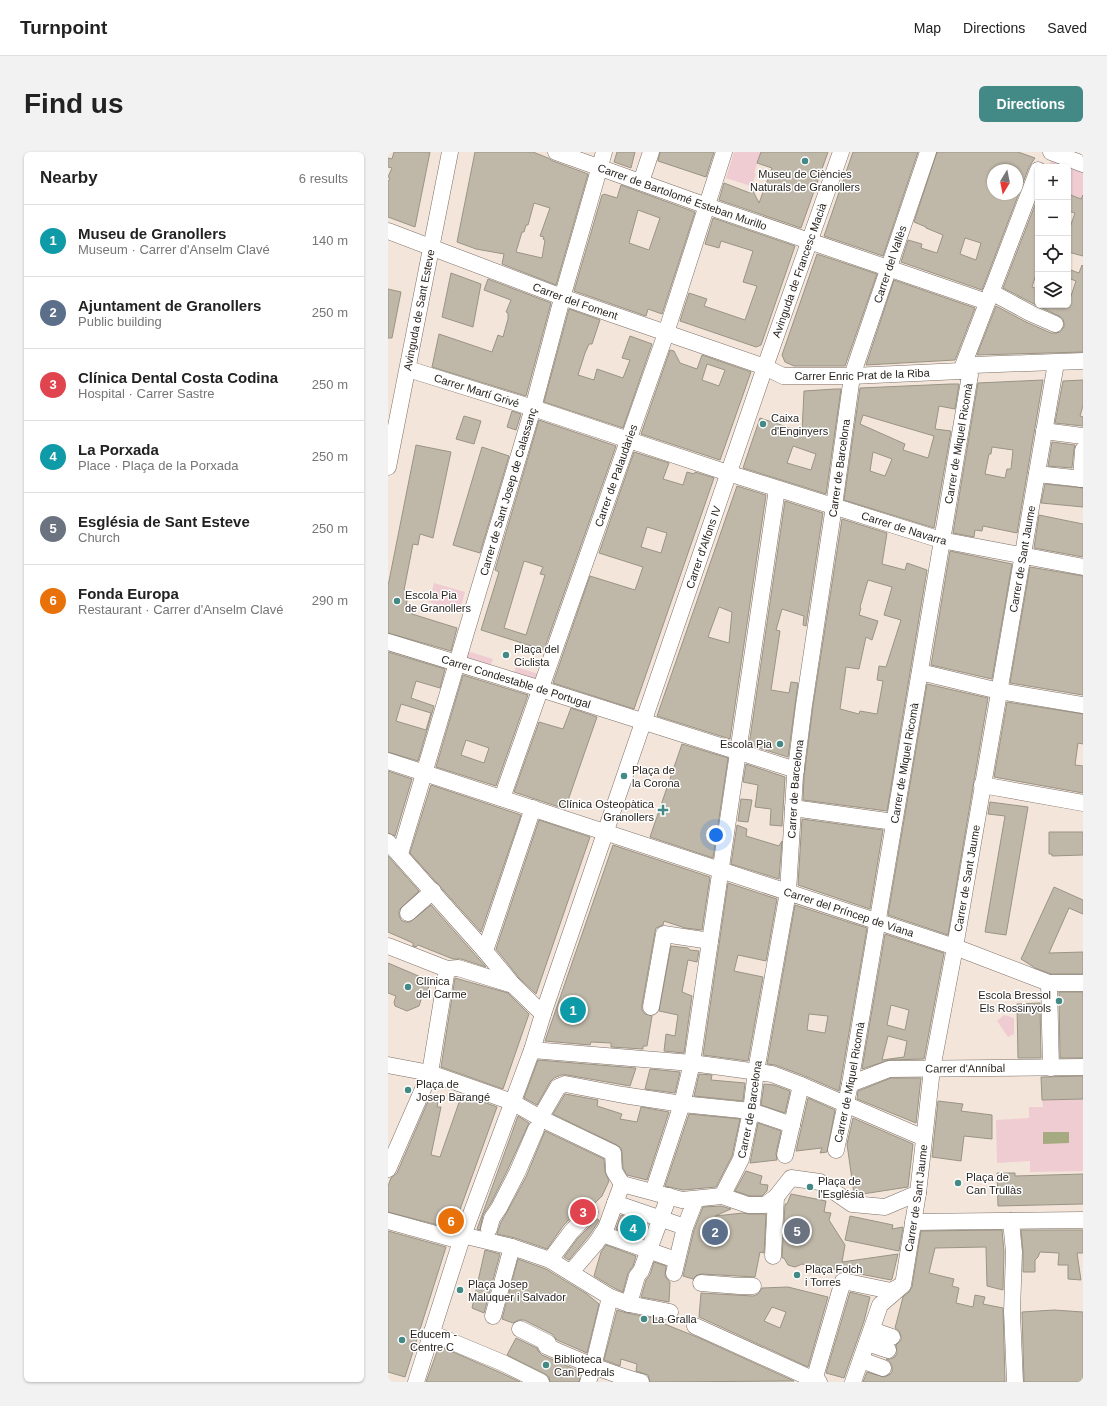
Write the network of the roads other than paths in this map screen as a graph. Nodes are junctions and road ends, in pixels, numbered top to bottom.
1 (450, 152) edge
2 (556, 152) edge
3 (651, 152) edge
4 (724, 152) edge
5 (841, 152) edge
6 (928, 152) edge
7 (1045, 152) edge
8 (1051, 152) edge
9 (602, 159) edge
10 (1040, 164) edge
11 (1083, 164) edge
12 (1035, 178) edge
13 (641, 182) junction
14 (707, 206) junction
15 (388, 231) edge
16 (809, 240) junction
17 (432, 248) junction
18 (887, 268) junction
19 (562, 297) junction
20 (989, 297) junction
21 (1055, 324) dead end
22 (666, 332) junction
23 (1083, 361) edge
24 (765, 367) junction
25 (1055, 367) junction
26 (408, 369) junction
27 (1083, 371) edge
28 (965, 373) junction
29 (852, 376) junction
30 (533, 408) junction
31 (1044, 431) junction
32 (1083, 436) edge
33 (628, 440) junction
34 (390, 448) edge
35 (1083, 450) edge
36 (388, 467) edge
37 (728, 473) junction
38 (1037, 474) junction
39 (1082, 479) edge
40 (777, 489) junction
41 (834, 506) junction
42 (942, 540) junction
43 (1023, 556) junction
44 (1083, 567) edge
45 (388, 642) edge
46 (458, 664) junction
47 (920, 672) junction
48 (541, 689) junction
49 (999, 691) junction
50 (1083, 706) edge
51 (642, 724) junction
52 (738, 752) junction
53 (388, 761) edge
54 (796, 770) junction
55 (425, 772) junction
56 (982, 785) junction
57 (502, 798) junction
58 (1083, 803) edge
59 (533, 808) junction
60 (794, 808) junction
61 (894, 822) junction
62 (605, 831) junction
63 (388, 842) edge
64 (400, 854) junction
65 (720, 870) junction
66 (433, 891) junction
67 (788, 892) junction
68 (408, 913) dead end
69 (877, 921) junction
70 (710, 941) junction
71 (388, 946) edge
72 (955, 947) junction
73 (485, 951) junction
74 (452, 969) junction
75 (497, 974) junction
76 (1083, 983) edge
77 (1049, 984) junction
78 (651, 1007) dead end
79 (542, 1014) junction
80 (532, 1050) junction
81 (692, 1063) junction
82 (388, 1065) edge
83 (1083, 1067) edge
84 (1051, 1068) junction
85 (932, 1069) junction
86 (756, 1071) junction
87 (430, 1073) junction
88 (850, 1084) junction
89 (801, 1085) junction
90 (512, 1102) junction
91 (682, 1104) junction
92 (846, 1104) junction
93 (751, 1111) junction
94 (539, 1122) junction
95 (792, 1125) junction
96 (924, 1138) junction
97 (836, 1150) dead end
98 (785, 1155) dead end
99 (389, 1164) edge
100 (656, 1183) dead end
101 (622, 1184) junction
102 (918, 1193) junction
103 (669, 1196) junction
104 (722, 1196) junction
105 (776, 1197) junction
106 (701, 1198) junction
107 (615, 1203) junction
108 (590, 1212) dead end
109 (661, 1218) junction
110 (1083, 1220) edge
111 (388, 1221) edge
112 (1011, 1221) junction
113 (913, 1222) junction
114 (685, 1227) junction
115 (488, 1235) junction
116 (462, 1238) junction
117 (599, 1239) junction
118 (512, 1247) junction
119 (647, 1255) junction
120 (773, 1256) dead end
121 (550, 1260) junction
122 (571, 1272) junction
123 (585, 1281) junction
124 (701, 1283) dead end
125 (903, 1285) junction
126 (752, 1286) dead end
127 (610, 1297) junction
128 (629, 1304) junction
129 (670, 1312) dead end
130 (493, 1316) dead end
131 (695, 1326) dead end
132 (520, 1329) dead end
133 (431, 1333) junction
134 (869, 1336) junction
135 (890, 1344) dead end
136 (861, 1360) junction
137 (593, 1367) junction
138 (883, 1368) dead end
139 (816, 1381) edge
140 (416, 1382) edge
141 (540, 1382) edge
142 (588, 1382) edge
143 (641, 1382) edge
144 (853, 1382) edge
145 (1015, 1382) edge

1 - 17 street, Avinguda de Sant Esteve
2 - 9 street, Carrer de Bartolomé Esteban Murillo
3 - 13 street
4 - 14 street, Carrer de Palaudàries
5 - 16 street, Avinguda de Francesc Macià
6 - 18 street, Carrer del Vallès
7 - 10 street
8 - 11 street
9 - 13 street, Carrer de Bartolomé Esteban Murillo
9 - 19 street, Carrer de Sant Josep de Calassanç
12 - 20 street, Carrer de Miquel Ricomà
13 - 14 street, Carrer de Bartolomé Esteban Murillo
14 - 16 street, Carrer de Bartolomé Esteban Murillo
14 - 22 street, Carrer de Palaudàries
15 - 17 street, Carrer del Foment
16 - 18 street, Carrer de Bartolomé Esteban Murillo
16 - 24 street, Avinguda de Francesc Macià
17 - 19 street, Carrer del Foment
17 - 26 street, Avinguda de Sant Esteve
18 - 20 street, Carrer de Bartolomé Esteban Murillo
18 - 29 street, Carrer del Vallès
19 - 22 street, Carrer del Foment
19 - 30 street, Carrer de Sant Josep de Calassanç
20 - 21 street, Carrer de Bartolomé Esteban Murillo
20 - 28 street, Carrer de Miquel Ricomà
22 - 24 street, Carrer del Foment
22 - 33 street, Carrer de Palaudàries
23 - 25 street, Carrer Enric Prat de la Riba
24 - 29 street, Carrer Enric Prat de la Riba
24 - 37 street, Carrer d'Alfons IV
25 - 27 street, Carrer Enric Prat de la Riba
25 - 28 street, Carrer Enric Prat de la Riba
25 - 31 street, Carrer de Sant Jaume
26 - 30 street, Carrer Martí Grivé
26 - 34 street, Avinguda de Sant Esteve
28 - 29 street, Carrer Enric Prat de la Riba
28 - 42 street, Carrer de Miquel Ricomà
29 - 41 street, Carrer de Barcelona
30 - 33 street, Carrer Martí Grivé
30 - 46 street, Carrer de Sant Josep de Calassanç
31 - 32 street
31 - 38 street, Carrer de Sant Jaume
33 - 37 street, Carrer Martí Grivé
33 - 48 street, Carrer de Palaudàries
34 - 36 street, Avinguda de Sant Esteve
35 - 39 street
37 - 40 street, Carrer de Navarra
37 - 51 street, Carrer d'Alfons IV
38 - 39 street
38 - 43 street, Carrer de Sant Jaume
40 - 41 street, Carrer de Navarra
40 - 52 street
41 - 42 street, Carrer de Navarra
41 - 54 street, Carrer de Barcelona
42 - 43 street, Carrer de Navarra
42 - 47 street, Carrer de Miquel Ricomà
43 - 44 street, Carrer de Navarra
43 - 49 street, Carrer de Sant Jaume
45 - 46 street, Carrer Condestable de Portugal
46 - 48 street, Carrer Condestable de Portugal
46 - 55 street, Carrer de Sant Josep de Calassanç
47 - 49 street
47 - 61 street, Carrer de Miquel Ricomà
48 - 51 street, Carrer Condestable de Portugal
48 - 57 street, Carrer de Palaudàries
49 - 50 street
49 - 56 street, Carrer de Sant Jaume
51 - 52 street, Carrer Condestable de Portugal
51 - 62 street, Carrer d'Alfons IV
52 - 54 street, Carrer Condestable de Portugal
52 - 65 street
53 - 55 street
54 - 60 street, Carrer de Barcelona
55 - 57 street
55 - 64 street, Carrer de Sant Josep de Calassanç
56 - 58 street
56 - 72 street, Carrer de Sant Jaume
57 - 59 street
59 - 62 street
59 - 73 street
60 - 61 street
60 - 67 street, Carrer de Barcelona
61 - 69 street, Carrer de Miquel Ricomà
62 - 65 street, Carrer del Príncep de Viana
62 - 79 street, Carrer d'Alfons IV
63 - 64 street
64 - 66 street
65 - 67 street, Carrer del Príncep de Viana
65 - 70 street
66 - 68 street
66 - 73 street
67 - 69 street, Carrer del Príncep de Viana
67 - 86 street, Carrer de Barcelona
69 - 72 street, Carrer del Príncep de Viana
69 - 88 street, Carrer de Miquel Ricomà
70 - 78 street
70 - 81 street
71 - 74 street
72 - 77 street, Carrer del Príncep de Viana
72 - 85 street, Carrer de Sant Jaume
73 - 75 street
74 - 75 street
74 - 87 street
75 - 79 street
76 - 77 street
77 - 84 street
79 - 80 street, Carrer d'Alfons IV
80 - 81 street
80 - 90 street, Carrer d'Alfons IV
81 - 86 street
81 - 91 street
82 - 87 street
83 - 84 street, Carrer d'Anníbal
84 - 85 street, Carrer d'Anníbal
85 - 88 street, Carrer d'Anníbal
85 - 96 street, Carrer de Sant Jaume
86 - 89 street
86 - 93 street, Carrer de Barcelona
87 - 90 street
87 - 99 street
88 - 92 street, Carrer de Miquel Ricomà
89 - 92 street
89 - 95 street
90 - 94 street
90 - 116 street, Carrer d'Alfons IV
91 - 93 street
91 - 94 street
91 - 100 street
92 - 96 street
92 - 97 street, Carrer de Miquel Ricomà
93 - 95 street
93 - 104 street, Carrer de Barcelona
94 - 101 street
94 - 115 street
95 - 98 street
96 - 102 street, Carrer de Sant Jaume
101 - 103 street
101 - 107 street
102 - 105 street
102 - 113 street, Carrer de Sant Jaume
103 - 106 street
103 - 109 street
104 - 105 street
104 - 106 street
105 - 120 street
106 - 114 street
107 - 109 street
107 - 117 street
108 - 121 street
109 - 114 street
109 - 119 street
110 - 112 street
111 - 116 street
112 - 113 street
112 - 145 street
113 - 125 street, Carrer de Sant Jaume
114 - 119 street
115 - 116 street
115 - 118 street
116 - 133 street, Carrer d'Alfons IV
117 - 119 street
117 - 122 street
117 - 123 street
118 - 121 street
118 - 130 street
119 - 128 street
121 - 122 street
122 - 123 street
123 - 127 street
124 - 126 street
125 - 134 street
125 - 139 street
127 - 128 street
127 - 137 street
128 - 129 street
131 - 139 street
132 - 137 street
133 - 140 street, Carrer d'Alfons IV
133 - 141 street
134 - 135 street
134 - 136 street
136 - 138 street
136 - 144 street
137 - 142 street
137 - 143 street

